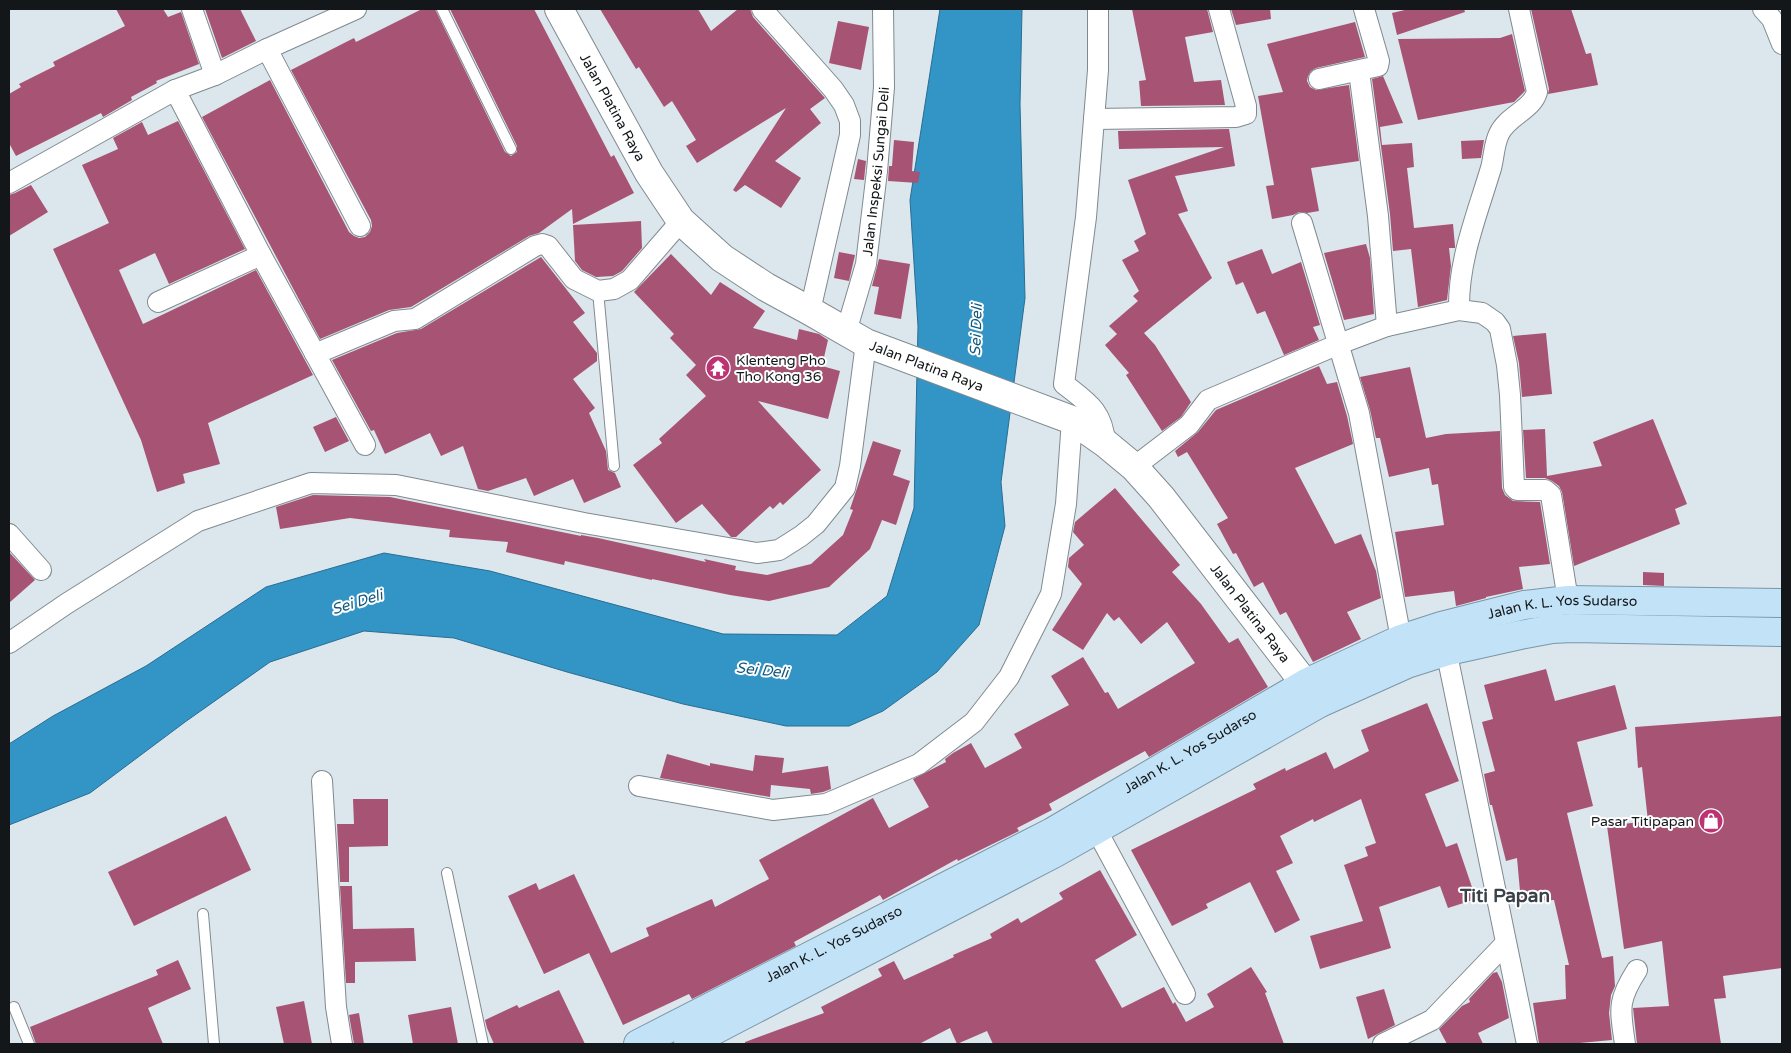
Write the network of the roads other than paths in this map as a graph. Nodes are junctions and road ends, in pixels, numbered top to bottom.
1 (192, 9) edge
2 (356, 9) edge
3 (442, 9) edge
4 (559, 9) edge
5 (762, 9) edge
6 (883, 9) edge
7 (1098, 9) edge
8 (1219, 9) edge
9 (1364, 9) edge
10 (1519, 9) edge
11 (1763, 9) edge
12 (1782, 44) edge
13 (267, 48) junction
14 (1359, 71) junction
15 (215, 75) junction
16 (1319, 79) dead end
17 (175, 90) junction
18 (1094, 120) junction
19 (511, 149) dead end
20 (9, 183) edge
21 (681, 222) junction
22 (1302, 223) dead end
23 (360, 226) dead end
24 (261, 255) junction
25 (598, 291) junction
26 (158, 302) dead end
27 (1459, 310) junction
28 (810, 311) junction
29 (1387, 326) junction
30 (856, 338) junction
31 (1339, 344) junction
32 (315, 354) junction
33 (1064, 417) junction
34 (1106, 443) junction
35 (365, 445) dead end
36 (614, 466) dead end
37 (1134, 467) junction
38 (9, 534) edge
39 (41, 570) dead end
40 (1568, 600) junction
41 (1782, 603) edge
42 (1782, 632) edge
43 (1400, 639) junction
44 (1444, 639) junction
45 (9, 643) edge
46 (1313, 693) junction
47 (322, 781) dead end
48 (639, 786) dead end
49 (1096, 829) junction
50 (447, 873) dead end
51 (203, 914) dead end
52 (1505, 944) junction
53 (1637, 970) dead end
54 (1184, 994) dead end
55 (14, 1007) dead end
56 (29, 1044) edge
57 (214, 1044) edge
58 (342, 1044) edge
59 (483, 1044) edge
60 (638, 1044) edge
61 (688, 1044) edge
62 (1383, 1044) edge
63 (1527, 1044) edge
64 (1625, 1044) edge

1 - 15 street
2 - 13 street
3 - 19 lane
4 - 21 main road, Jalan Platina Raya
5 - 28 street
6 - 30 street, Jalan Inspeksi Sungai Deli
7 - 18 street
8 - 18 street
9 - 14 street
10 - 27 street
11 - 12 street
13 - 15 street
13 - 23 street
14 - 16 street
14 - 29 street
15 - 17 street
17 - 20 street
17 - 24 street
18 - 34 street
21 - 25 street
21 - 28 main road, Jalan Platina Raya
22 - 31 street
24 - 26 street
24 - 32 street
25 - 32 street
25 - 36 lane
27 - 29 street
27 - 40 street
28 - 30 main road, Jalan Platina Raya
29 - 31 street
30 - 33 main road, Jalan Platina Raya
30 - 45 street, Jalan Inspeksi Sungai Deli
31 - 37 street
31 - 43 street
32 - 35 street
33 - 34 main road, Jalan Platina Raya
33 - 48 street
34 - 37 main road, Jalan Platina Raya
37 - 46 main road, Jalan Platina Raya
38 - 39 street
40 - 41 highway, Jalan K. L. Yos Sudarso
40 - 44 highway, Jalan K. L. Yos Sudarso
42 - 44 highway, Jalan K. L. Yos Sudarso
43 - 44 highway, Jalan K. L. Yos Sudarso
43 - 46 highway, Jalan K. L. Yos Sudarso
44 - 46 highway, Jalan K. L. Yos Sudarso
44 - 52 street
46 - 49 highway, Jalan K. L. Yos Sudarso
46 - 60 highway, Jalan K. L. Yos Sudarso
47 - 58 street
49 - 54 street
49 - 61 highway, Jalan K. L. Yos Sudarso
50 - 59 lane
51 - 57 lane
52 - 62 street
52 - 63 street
53 - 64 street
55 - 56 lane

